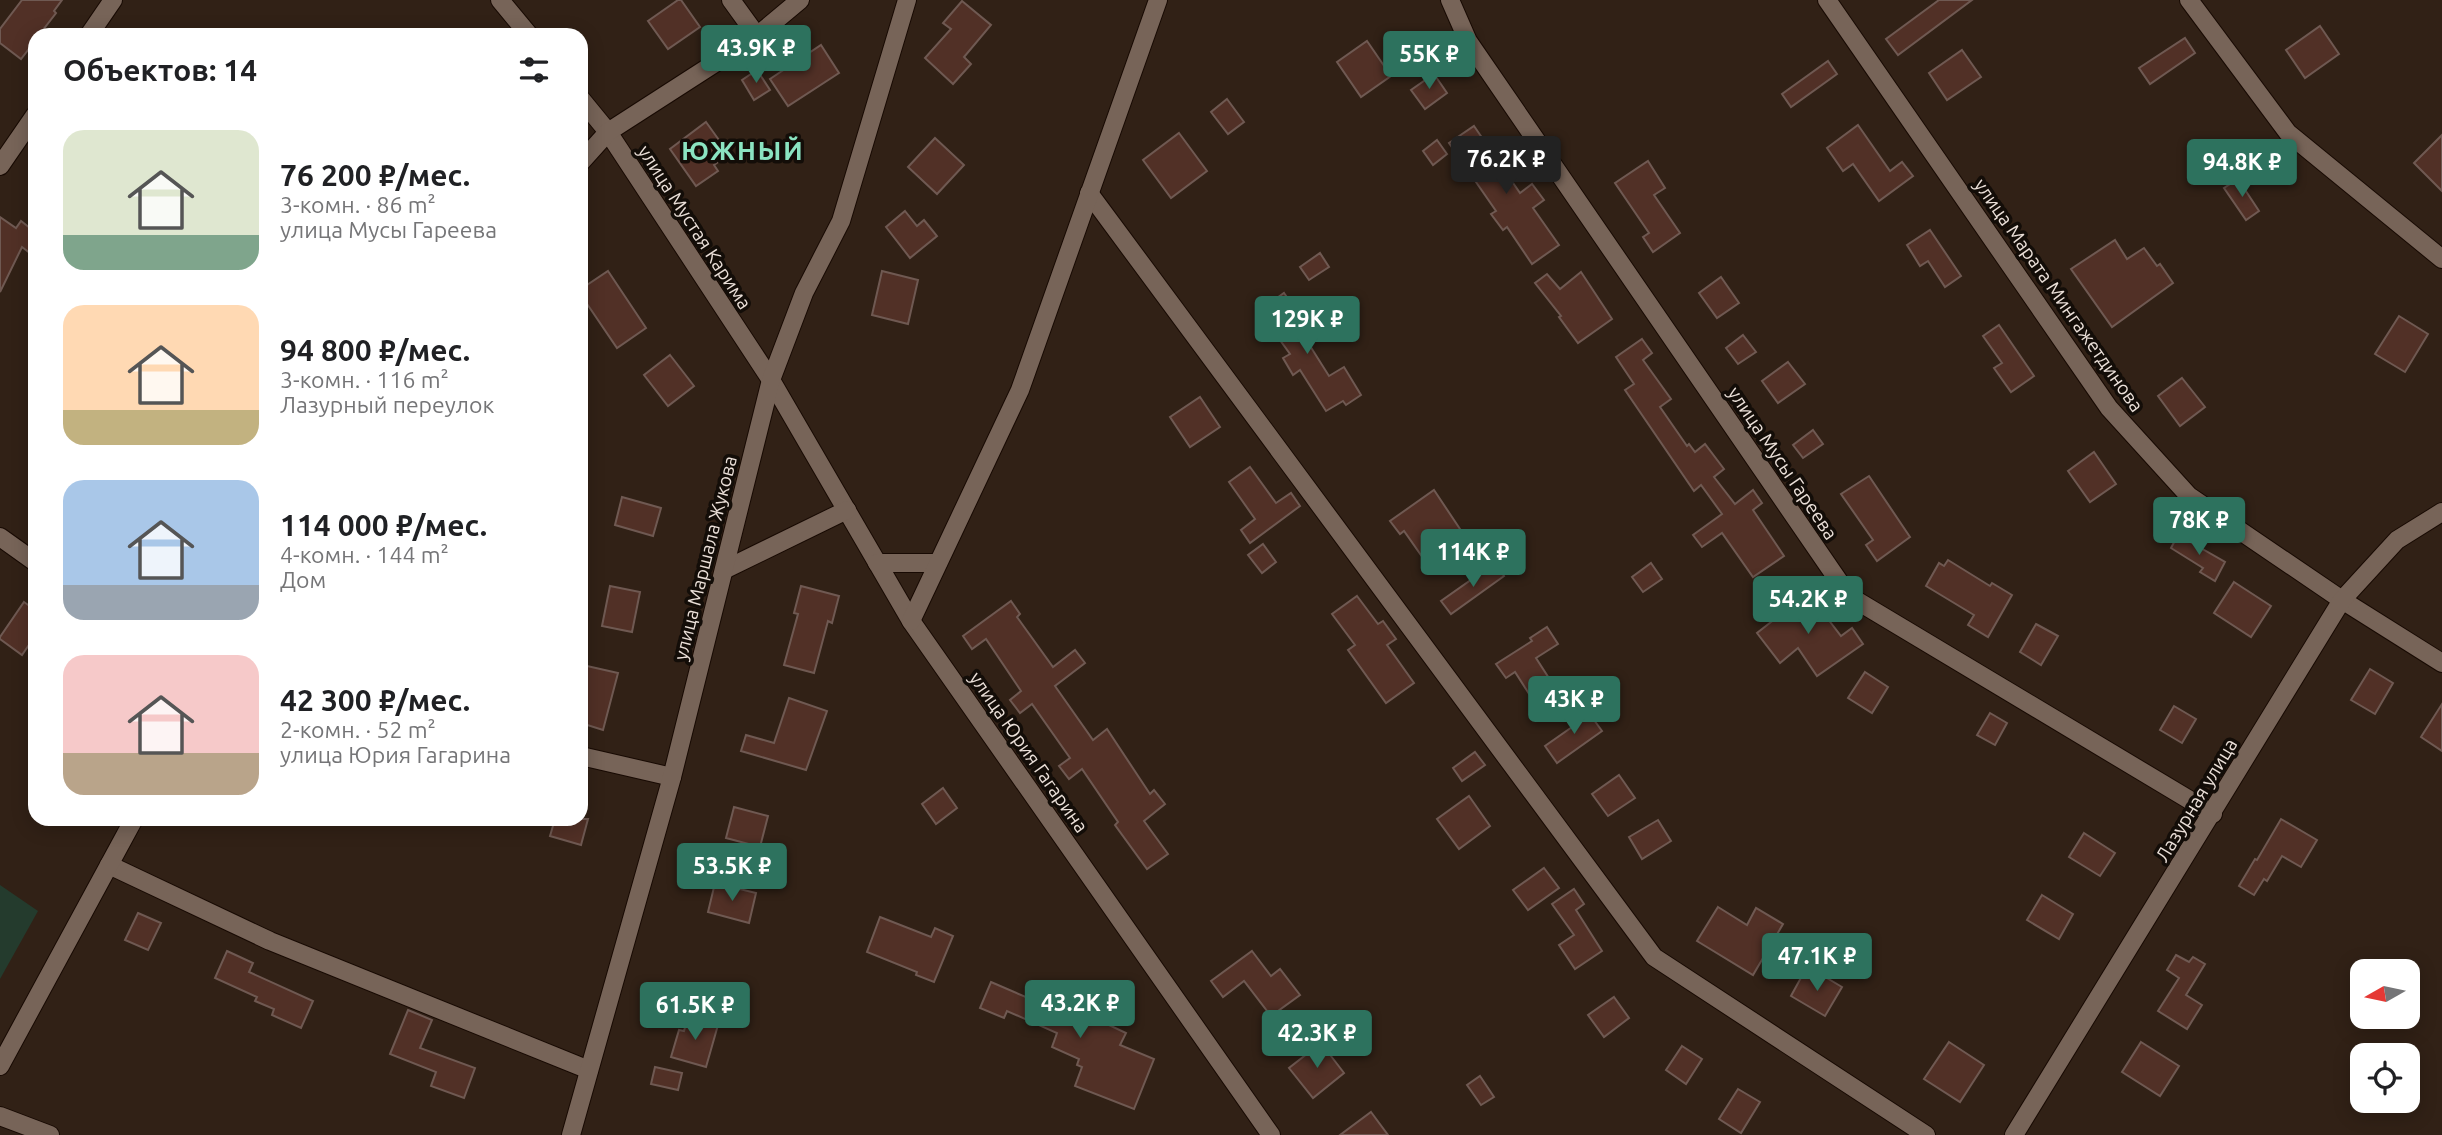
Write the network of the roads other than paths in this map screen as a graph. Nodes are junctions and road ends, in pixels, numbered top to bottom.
1 (113, 0) edge
2 (500, 0) edge
3 (731, 0) edge
4 (800, 0) edge
5 (907, 0) edge
6 (1158, 0) edge
7 (1450, 0) edge
8 (1827, 0) edge
9 (2189, 0) edge
10 (94, 28) edge
11 (523, 28) edge
12 (757, 36) junction
13 (588, 108) edge
14 (28, 125) edge
15 (608, 132) junction
16 (588, 154) edge
17 (0, 166) edge
18 (1089, 193) junction
19 (2439, 252) edge
20 (771, 380) junction
21 (847, 510) junction
22 (2442, 512) edge
23 (0, 537) edge
24 (28, 557) edge
25 (877, 563) junction
26 (938, 563) junction
27 (724, 570) junction
28 (2342, 600) junction
29 (911, 621) junction
30 (2442, 663) edge
31 (588, 758) edge
32 (672, 777) junction
33 (2213, 814) junction
34 (130, 826) edge
35 (109, 865) junction
36 (0, 1066) edge
37 (589, 1070) junction
38 (0, 1116) edge
39 (23, 1130) edge
40 (50, 1135) edge
41 (571, 1135) edge
42 (1271, 1135) edge
43 (1926, 1135) edge
44 (2014, 1135) edge

1 - 10 street
2 - 11 street
3 - 12 street
4 - 12 street
5 - 20 street, улица Маршала Жукова
6 - 18 street
7 - 33 street, улица Мусы Гареева
8 - 28 street, улица Марата Мингажетдинова
9 - 19 street
12 - 15 street
13 - 15 street, улица Мустая Карима
14 - 17 street
15 - 16 street
15 - 20 street, улица Мустая Карима
18 - 26 street
18 - 43 street
20 - 21 street, улица Юрия Гагарина
20 - 27 street, улица Маршала Жукова
21 - 25 street, улица Юрия Гагарина
21 - 27 street
22 - 28 street, Лазурная улица
23 - 24 street
25 - 26 street
25 - 29 street, улица Юрия Гагарина
26 - 29 street
27 - 32 street, улица Маршала Жукова
28 - 30 street, улица Марата Мингажетдинова
28 - 33 street, Лазурная улица
29 - 42 street, улица Юрия Гагарина
31 - 32 street
32 - 37 street, улица Маршала Жукова
33 - 44 street, Лазурная улица
34 - 35 street
35 - 36 street
35 - 37 street
37 - 41 street, улица Маршала Жукова
38 - 39 street
39 - 40 street

